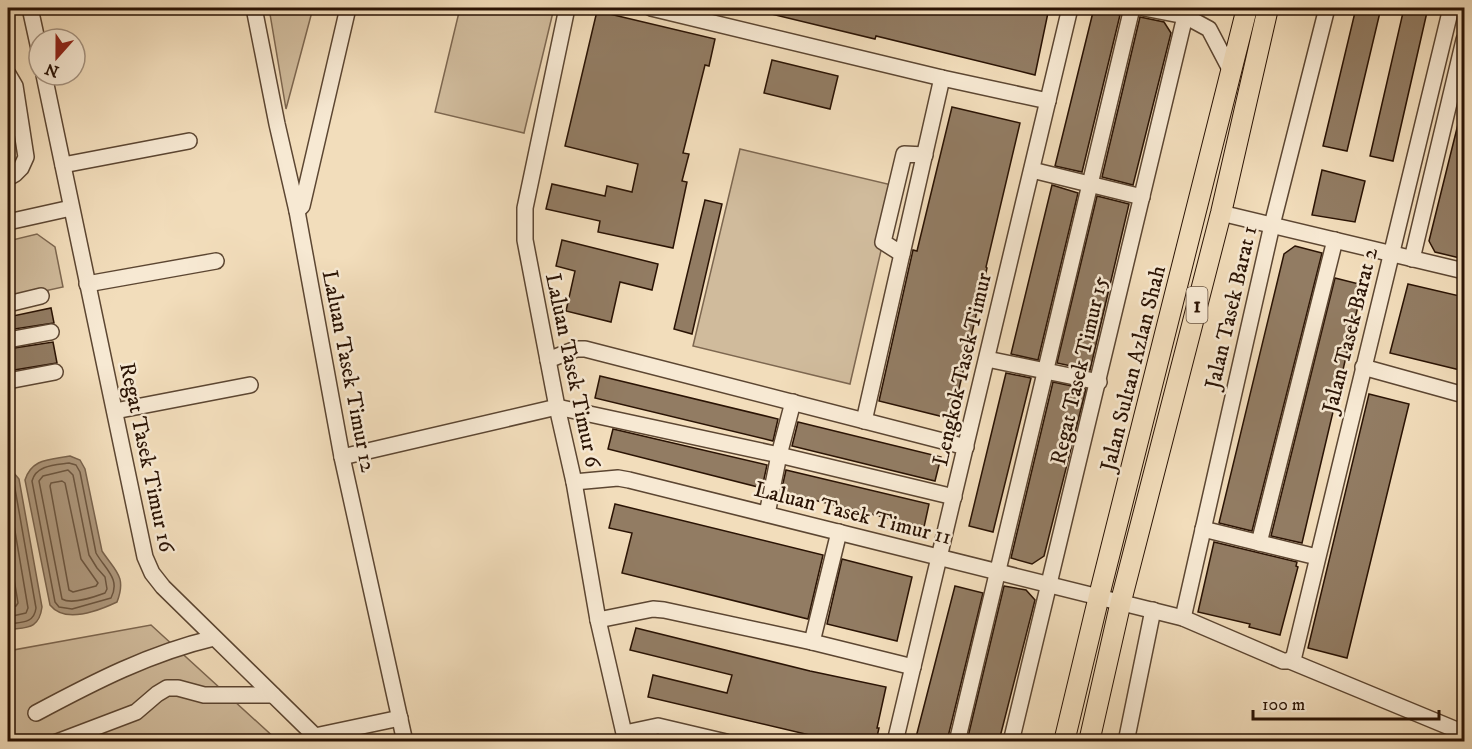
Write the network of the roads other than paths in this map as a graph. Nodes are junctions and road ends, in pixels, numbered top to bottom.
1 (30, 8) edge
2 (254, 8) edge
3 (348, 8) edge
4 (567, 8) edge
5 (651, 8) edge
6 (1070, 8) edge
7 (1132, 8) edge
8 (1144, 8) edge
9 (1247, 8) edge
10 (1268, 8) edge
11 (1327, 8) edge
12 (1451, 8) edge
13 (1186, 12) edge
14 (34, 27) edge
15 (1464, 40) edge
16 (1231, 71) junction
17 (8, 74) edge
18 (942, 78) junction
19 (47, 87) edge
20 (1048, 101) junction
21 (189, 141) dead end
22 (925, 155) junction
23 (63, 165) junction
24 (1032, 170) junction
25 (8, 178) edge
26 (1090, 185) junction
27 (1142, 197) junction
28 (71, 208) junction
29 (297, 211) junction
30 (1221, 213) junction
31 (8, 222) edge
32 (1272, 225) junction
33 (1335, 240) junction
34 (902, 254) junction
35 (1391, 254) junction
36 (1412, 259) junction
37 (216, 261) dead end
38 (1464, 271) edge
39 (87, 284) junction
40 (41, 296) dead end
41 (8, 304) edge
42 (51, 332) dead end
43 (8, 340) edge
44 (987, 359) junction
45 (548, 360) junction
46 (1363, 368) junction
47 (1047, 370) junction
48 (55, 372) dead end
49 (8, 381) edge
50 (1099, 382) junction
51 (250, 385) dead end
52 (1464, 395) edge
53 (793, 402) junction
54 (557, 407) junction
55 (115, 411) junction
56 (864, 421) junction
57 (966, 447) junction
58 (779, 455) junction
59 (342, 457) junction
60 (574, 482) junction
61 (954, 497) junction
62 (767, 514) junction
63 (1203, 529) junction
64 (839, 532) junction
65 (1259, 543) junction
66 (940, 556) junction
67 (1317, 557) junction
68 (998, 571) junction
69 (1050, 584) junction
70 (1099, 596) junction
71 (1121, 601) junction
72 (1153, 610) junction
73 (1183, 618) junction
74 (598, 620) junction
75 (214, 638) junction
76 (812, 642) junction
77 (1290, 662) junction
78 (913, 667) junction
79 (273, 695) junction
80 (36, 713) dead end
81 (400, 718) junction
82 (1464, 733) edge
83 (626, 737) edge
84 (316, 739) edge
85 (57, 741) edge
86 (405, 741) edge
87 (726, 741) edge
88 (896, 741) edge
89 (957, 741) edge
90 (1011, 741) edge
91 (1064, 741) edge
92 (1089, 741) edge
93 (1126, 741) edge

1 - 14 street
2 - 29 street, Laluan Tasek Timur 12
3 - 29 street
4 - 45 street, Laluan Tasek Timur 6
5 - 18 street
6 - 20 street, Lengkok Tasek Timur
7 - 26 street
8 - 13 street
9 - 16 main road, Jalan Sultan Azlan Shah / 1
10 - 30 main road, Jalan Sultan Azlan Shah / 1
11 - 32 street, Jalan Tasek Barat 1
12 - 35 street, Jalan Tasek Barat 2
13 - 16 street
13 - 27 street, Regat Tasek Timur 15
15 - 36 street
16 - 70 main road, Jalan Sultan Azlan Shah / 1
17 - 25 street
18 - 20 street
18 - 22 street
19 - 23 street, Regat Tasek Timur 16
20 - 24 street, Lengkok Tasek Timur
21 - 23 street
22 - 34 street
22 - 34 street
23 - 28 street, Regat Tasek Timur 16
24 - 26 street
24 - 44 street, Lengkok Tasek Timur
26 - 27 street
26 - 47 street
27 - 50 street, Regat Tasek Timur 15
28 - 31 street
28 - 39 street, Regat Tasek Timur 16
29 - 59 street, Laluan Tasek Timur 12
30 - 32 street
30 - 71 main road, Jalan Sultan Azlan Shah / 1
32 - 33 street
32 - 63 street, Jalan Tasek Barat 1
33 - 35 street
33 - 65 street
34 - 56 street
35 - 36 street
35 - 46 street, Jalan Tasek Barat 2
36 - 38 street
37 - 39 street
39 - 55 street, Regat Tasek Timur 16
40 - 41 street
42 - 43 street
44 - 47 street
44 - 57 street, Lengkok Tasek Timur
45 - 53 street
45 - 54 street, Laluan Tasek Timur 6
46 - 52 street
46 - 67 street, Jalan Tasek Barat 2
47 - 50 street
47 - 68 street
48 - 49 street
50 - 69 street, Regat Tasek Timur 15
51 - 55 street
53 - 56 street
53 - 58 street
54 - 58 street
54 - 59 street
54 - 60 street, Laluan Tasek Timur 6
55 - 75 street, Regat Tasek Timur 16
56 - 57 street
57 - 61 street, Lengkok Tasek Timur
58 - 61 street
58 - 62 street
59 - 81 street, Laluan Tasek Timur 12
60 - 62 street, Laluan Tasek Timur 11
60 - 74 street, Laluan Tasek Timur 6
61 - 66 street, Lengkok Tasek Timur
62 - 64 street, Laluan Tasek Timur 11
63 - 65 street
63 - 73 street, Jalan Tasek Barat 1
64 - 66 street, Laluan Tasek Timur 11
64 - 76 street
65 - 67 street
66 - 68 street, Laluan Tasek Timur 11
66 - 78 street, Lengkok Tasek Timur
67 - 77 street, Jalan Tasek Barat 2
68 - 69 street, Laluan Tasek Timur 11
68 - 89 street
69 - 70 street, Laluan Tasek Timur 11
69 - 90 street, Regat Tasek Timur 15
70 - 71 street, Laluan Tasek Timur 11
70 - 91 main road, Jalan Sultan Azlan Shah / 1
71 - 72 street, Laluan Tasek Timur 11
71 - 92 main road, Jalan Sultan Azlan Shah / 1
72 - 73 street, Laluan Tasek Timur 11
72 - 93 street
73 - 77 street, Laluan Tasek Timur 11
74 - 76 street
74 - 83 street, Laluan Tasek Timur 6
75 - 79 street, Regat Tasek Timur 16
75 - 80 street
76 - 78 street
77 - 82 street, Laluan Tasek Timur 11
78 - 88 street, Lengkok Tasek Timur
79 - 84 street, Regat Tasek Timur 16
79 - 85 street
81 - 84 street, Regat Tasek Timur 16
81 - 86 street, Laluan Tasek Timur 12
83 - 87 street

